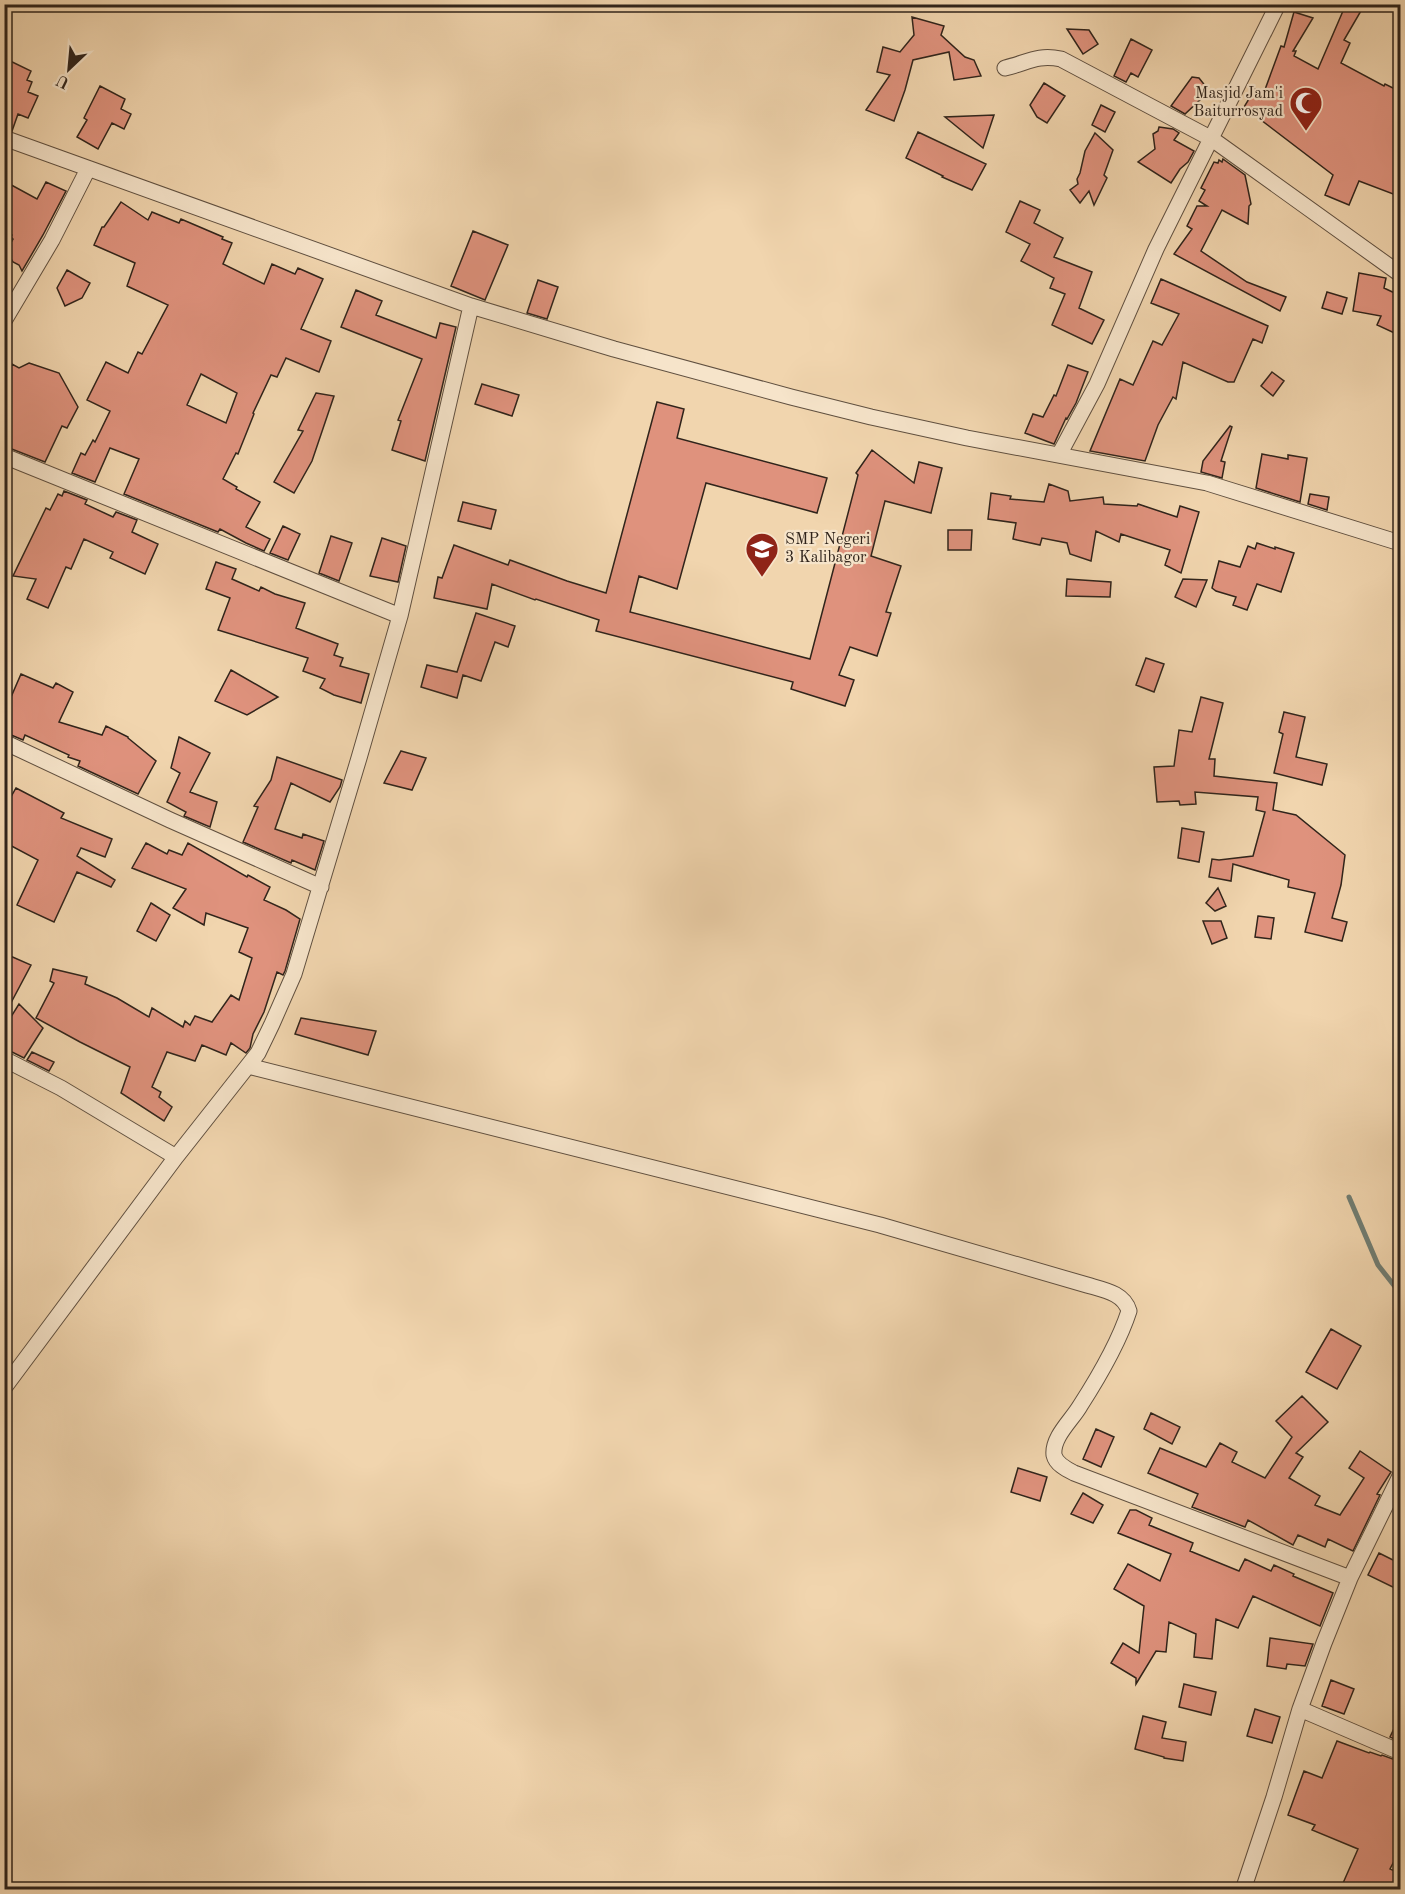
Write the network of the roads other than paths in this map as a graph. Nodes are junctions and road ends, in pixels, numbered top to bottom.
1 (1278, 4) edge
2 (1005, 68) dead end
3 (4, 138) edge
4 (1212, 139) junction
5 (88, 169) junction
6 (1401, 274) edge
7 (471, 306) junction
8 (4, 321) edge
9 (1059, 455) junction
10 (4, 456) edge
11 (1401, 543) edge
12 (400, 616) junction
13 (4, 742) edge
14 (321, 887) junction
15 (4, 1059) edge
16 (248, 1066) junction
17 (176, 1157) junction
18 (4, 1388) edge
19 (1401, 1476) edge
20 (1350, 1578) junction
21 (1300, 1709) junction
22 (1401, 1752) edge
23 (1243, 1890) edge

1 - 4 street
2 - 4 street
3 - 5 street
4 - 6 street
4 - 9 street
5 - 7 street
5 - 8 street
7 - 9 street
7 - 12 street
9 - 11 street
10 - 12 street
12 - 14 street
13 - 14 street
14 - 16 street
15 - 17 street
16 - 17 street
16 - 20 street
17 - 18 street
19 - 20 street
20 - 21 street
21 - 22 street
21 - 23 street

